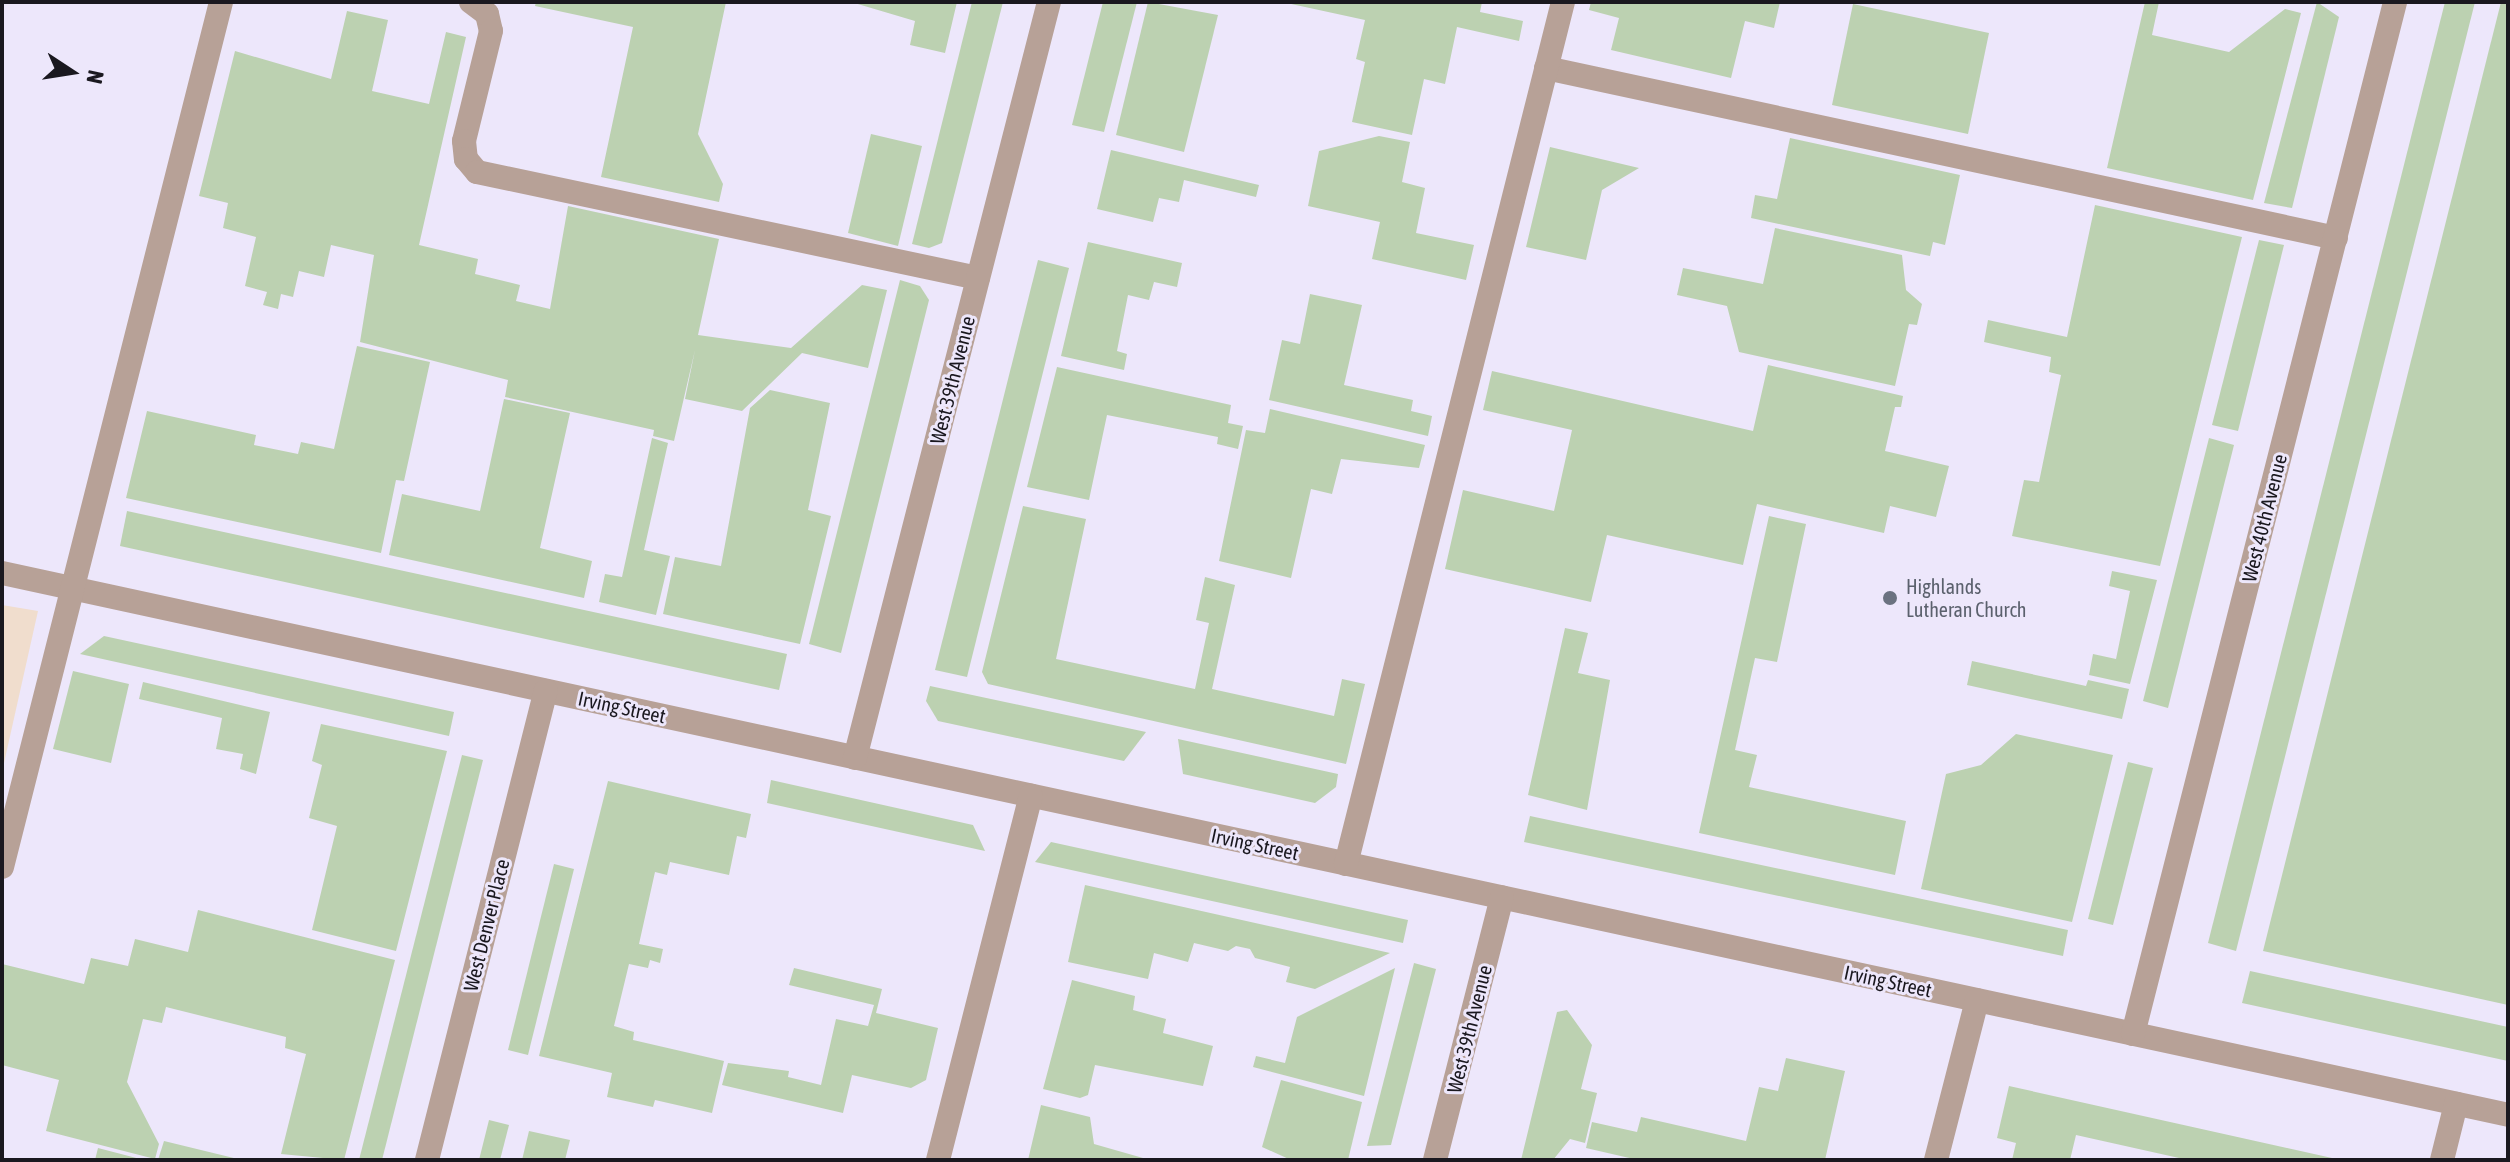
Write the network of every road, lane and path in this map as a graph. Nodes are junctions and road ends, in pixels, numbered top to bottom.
1 (221, 2) edge
2 (471, 2) edge
3 (1049, 2) edge
4 (1563, 2) edge
5 (2395, 2) edge
6 (1546, 68) junction
7 (2336, 238) junction
8 (978, 278) junction
9 (2, 573) edge
10 (73, 588) junction
11 (546, 691) junction
12 (855, 758) junction
13 (1031, 796) junction
14 (1346, 864) junction
15 (2, 867) edge
16 (1502, 897) junction
17 (1977, 1000) junction
18 (2133, 1034) junction
19 (2456, 1104) junction
20 (2508, 1115) edge
21 (427, 1160) edge
22 (938, 1160) edge
23 (1435, 1160) edge
24 (1936, 1160) edge
25 (2442, 1160) edge

1 - 10 street
2 - 8 street
3 - 8 street, West 39th Avenue
4 - 6 street
5 - 7 street, West 40th Avenue
6 - 7 street
6 - 14 street
7 - 18 street, West 40th Avenue
8 - 12 street, West 39th Avenue
9 - 10 street, Irving Street
10 - 11 street, Irving Street
10 - 15 street
11 - 12 street, Irving Street
11 - 21 street, West Denver Place
12 - 13 street, Irving Street
13 - 14 street, Irving Street
13 - 22 street
14 - 16 street, Irving Street
16 - 17 street, Irving Street
16 - 23 street, West 39th Avenue
17 - 18 street, Irving Street
17 - 24 street
18 - 19 street, Irving Street
19 - 20 street, Irving Street
19 - 25 street

